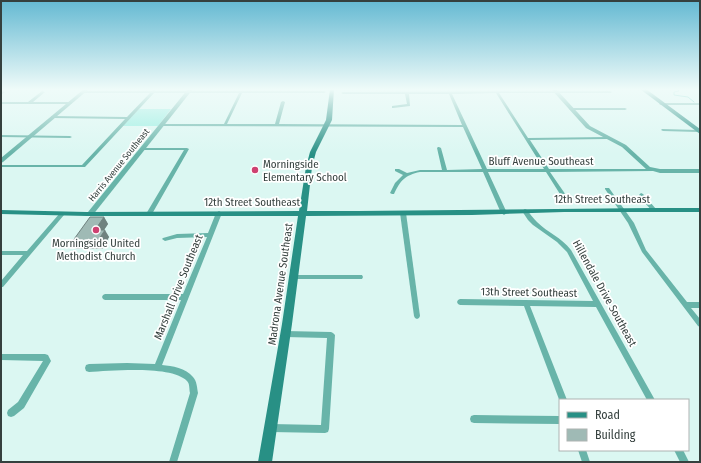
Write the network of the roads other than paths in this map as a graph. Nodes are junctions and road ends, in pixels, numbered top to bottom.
1 (61, 111) edge
2 (136, 111) edge
3 (174, 111) edge
4 (232, 111) edge
5 (281, 111) edge
6 (330, 111) edge
7 (458, 111) edge
8 (508, 111) edge
9 (573, 111) edge
10 (670, 111) edge
11 (54, 117) junction
12 (129, 118) junction
13 (162, 125) junction
14 (225, 125) junction
15 (277, 125) junction
16 (327, 125) junction
17 (465, 126) junction
18 (663, 130) dead end
19 (699, 132) edge
20 (1, 136) edge
21 (30, 137) junction
22 (70, 137) dead end
23 (607, 138) junction
24 (526, 139) junction
25 (439, 148) dead end
26 (143, 149) junction
27 (1, 161) edge
28 (1, 166) edge
29 (397, 170) dead end
30 (653, 170) junction
31 (445, 171) junction
32 (485, 171) junction
33 (548, 171) junction
34 (700, 171) edge
35 (406, 174) junction
36 (607, 189) dead end
37 (392, 193) dead end
38 (641, 195) dead end
39 (567, 201) dead end
40 (654, 210) junction
41 (623, 211) junction
42 (700, 211) edge
43 (1, 212) edge
44 (526, 212) junction
45 (219, 213) junction
46 (303, 213) junction
47 (403, 213) junction
48 (504, 213) junction
49 (62, 214) junction
50 (90, 214) junction
51 (149, 214) junction
52 (210, 235) junction
53 (165, 239) dead end
54 (1, 253) edge
55 (28, 253) junction
56 (294, 277) junction
57 (360, 277) dead end
58 (1, 285) edge
59 (186, 296) junction
60 (105, 297) dead end
61 (460, 302) dead end
62 (526, 303) junction
63 (598, 304) junction
64 (685, 304) junction
65 (700, 305) edge
66 (417, 316) dead end
67 (700, 324) edge
68 (286, 334) junction
69 (1, 357) edge
70 (89, 368) dead end
71 (157, 368) junction
72 (563, 399) edge
73 (650, 399) edge
74 (10, 413) dead end
75 (474, 419) dead end
76 (559, 420) edge
77 (270, 428) junction
78 (582, 451) edge
79 (679, 451) edge
80 (173, 462) edge
81 (265, 462) edge
82 (586, 462) edge
83 (685, 462) edge

1 - 11 street
2 - 12 street
3 - 13 street, Harris Avenue Southeast
4 - 14 street
5 - 15 street
6 - 16 main road, Madrona Avenue Southeast
7 - 17 street
8 - 24 street
9 - 23 street
10 - 19 main road
11 - 12 street
11 - 21 street
12 - 28 street
13 - 14 street
13 - 26 street, Harris Avenue Southeast
14 - 15 street
15 - 16 street
16 - 17 street
16 - 46 main road, Madrona Avenue Southeast
17 - 32 street
18 - 19 street
20 - 21 street
21 - 22 street
21 - 27 street
23 - 24 street
23 - 30 street
24 - 33 street
25 - 31 street
26 - 50 street, Harris Avenue Southeast
26 - 51 street
29 - 35 street
30 - 33 street, Bluff Avenue Southeast
30 - 34 street, Bluff Avenue Southeast
31 - 32 street, Bluff Avenue Southeast
31 - 35 street, Bluff Avenue Southeast
32 - 33 street, Bluff Avenue Southeast
32 - 48 street
33 - 39 street
35 - 37 street
36 - 41 street
38 - 40 street
40 - 41 main road, 12th Street Southeast
40 - 42 main road, 12th Street Southeast
41 - 42 main road, 12th Street Southeast
41 - 44 main road, 12th Street Southeast
41 - 64 street
43 - 49 main road, 12th Street Southeast
44 - 48 main road, 12th Street Southeast
44 - 63 street, Hillendale Drive Southeast
45 - 46 main road, 12th Street Southeast
45 - 51 main road, 12th Street Southeast
45 - 52 street, Marshall Drive Southeast
46 - 47 main road, 12th Street Southeast
46 - 56 main road, Madrona Avenue Southeast
47 - 48 main road, 12th Street Southeast
47 - 66 street
49 - 50 main road, 12th Street Southeast
49 - 55 street
50 - 51 main road, 12th Street Southeast
52 - 53 street
52 - 59 street, Marshall Drive Southeast
54 - 55 street
55 - 58 street
56 - 57 street
56 - 68 main road, Madrona Avenue Southeast
59 - 60 street
59 - 71 street, Marshall Drive Southeast
61 - 62 street, 13th Street Southeast
62 - 63 street, 13th Street Southeast
62 - 72 street
63 - 73 street, Hillendale Drive Southeast
64 - 65 street
64 - 67 street
68 - 77 main road, Madrona Avenue Southeast
68 - 77 street
69 - 74 street
70 - 71 street
71 - 80 street
75 - 76 street
77 - 81 main road, Madrona Avenue Southeast
78 - 82 street
79 - 83 street

